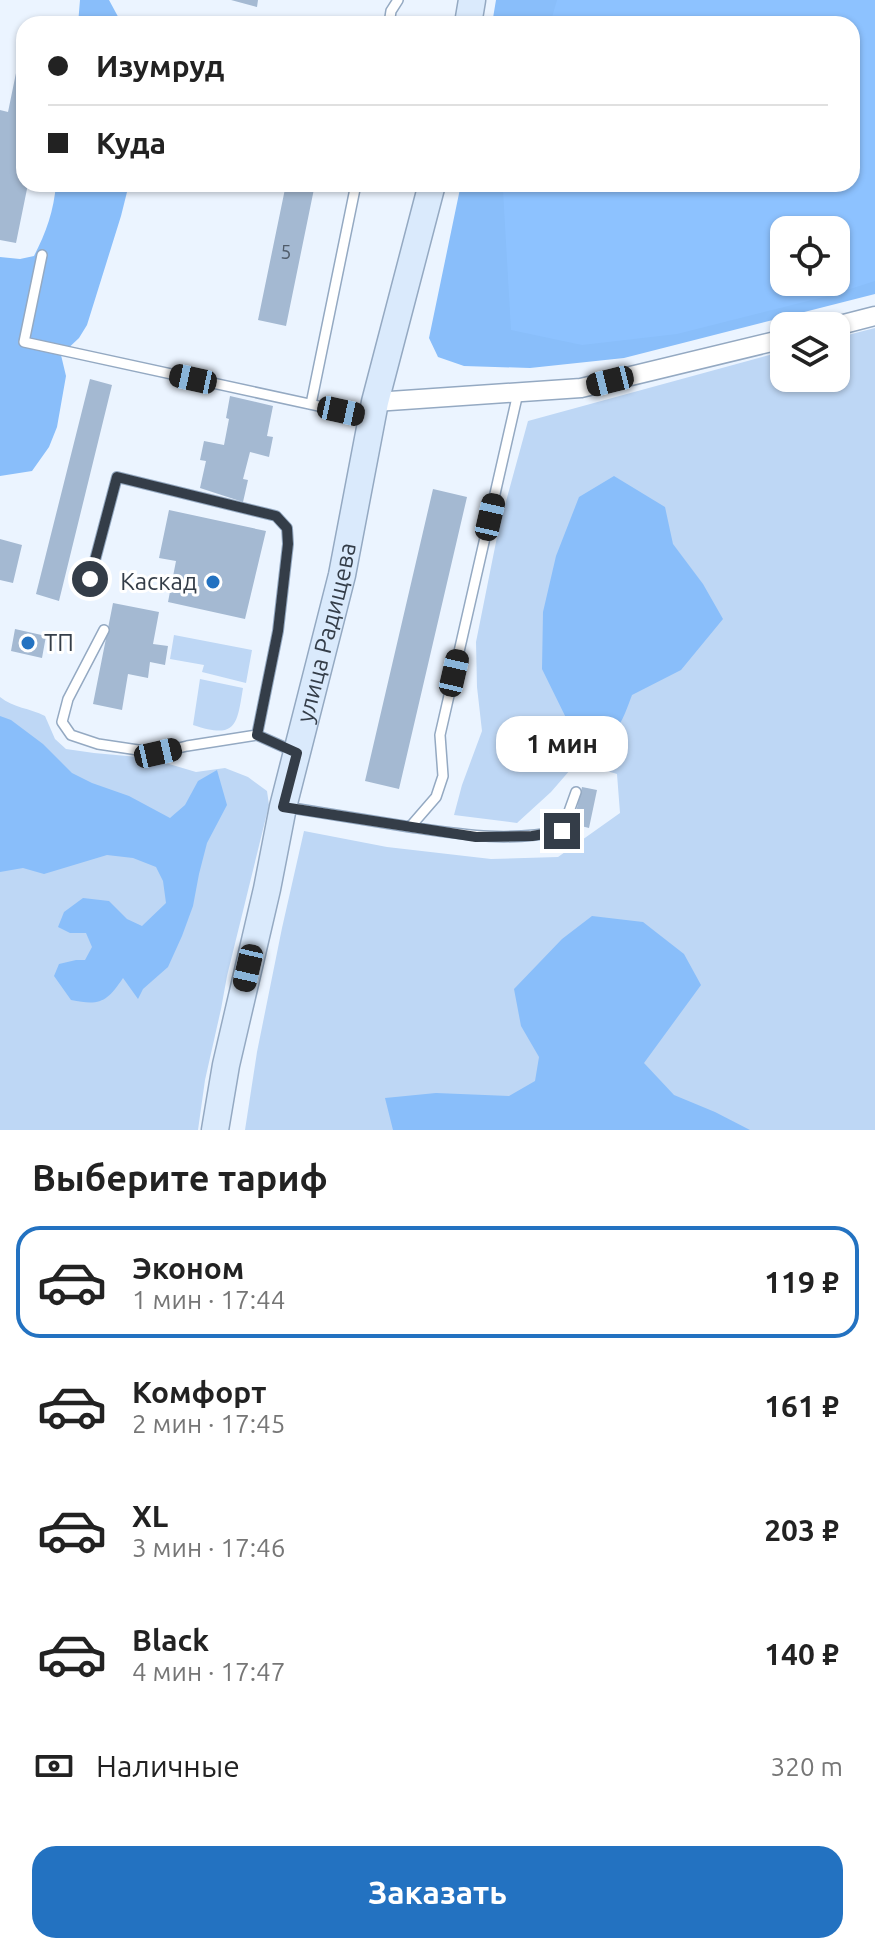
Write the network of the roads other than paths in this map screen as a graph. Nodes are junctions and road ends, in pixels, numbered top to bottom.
1 (354, 192) edge
2 (430, 192) edge
3 (42, 255) dead end
4 (875, 316) edge
5 (850, 322) edge
6 (770, 342) edge
7 (518, 393) junction
8 (311, 404) junction
9 (374, 410) junction
10 (90, 579) dead end
11 (104, 630) dead end
12 (257, 735) junction
13 (297, 753) junction
14 (576, 792) dead end
15 (283, 807) junction
16 (410, 827) junction
17 (215, 1130) edge

1 - 8 lane
2 - 9 street, улица Радищева
3 - 8 lane
4 - 5 street
6 - 7 street
7 - 9 street
7 - 16 lane
8 - 9 lane
9 - 13 street, улица Радищева
10 - 12 lane
11 - 12 lane
12 - 13 lane
13 - 15 street, улица Радищева
14 - 16 lane
15 - 16 lane
15 - 17 street, улица Радищева

